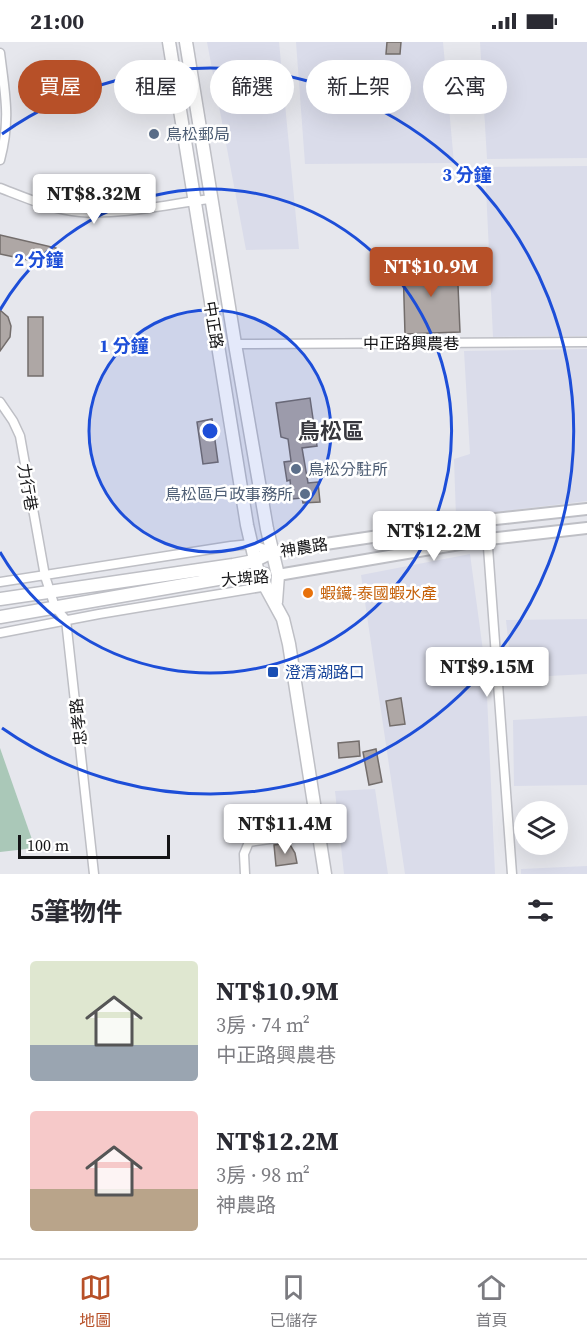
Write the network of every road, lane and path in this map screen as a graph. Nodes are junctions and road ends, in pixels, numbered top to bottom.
1 (169, 42) edge
2 (186, 42) edge
3 (0, 53) edge
4 (0, 160) edge
5 (0, 188) edge
6 (210, 199) junction
7 (194, 201) junction
8 (587, 342) edge
9 (235, 344) junction
10 (0, 402) edge
11 (587, 509) edge
12 (486, 520) junction
13 (587, 528) edge
14 (489, 539) junction
15 (251, 544) junction
16 (272, 552) junction
17 (254, 561) junction
18 (258, 573) junction
19 (278, 575) junction
20 (45, 576) junction
21 (0, 582) edge
22 (267, 588) junction
23 (49, 592) junction
24 (0, 599) edge
25 (276, 602) junction
26 (55, 607) junction
27 (0, 617) edge
28 (66, 620) junction
29 (0, 633) edge
30 (319, 832) junction
31 (94, 874) edge
32 (245, 874) edge
33 (325, 874) edge
34 (512, 874) edge

1 - 7 main road, 中正路
2 - 6 main road, 中正路
3 - 4 street
5 - 7 street
6 - 7 street
6 - 9 main road, 中正路
7 - 15 main road, 中正路
8 - 9 street, 中正路興農巷
9 - 16 main road, 中正路
10 - 20 street, 力行巷
11 - 12 street, 神農路
12 - 14 street
12 - 16 street, 神農路
13 - 14 street, 神農路
14 - 19 street, 神農路
14 - 34 street
15 - 16 street, 大埤路
15 - 17 main road, 中正路
15 - 20 street, 大埤路
16 - 17 main road, 大埤路
16 - 19 main road, 中正路
17 - 18 main road, 中正路
17 - 23 main road, 大埤路
18 - 19 main road, 大埤路
18 - 22 main road, 中正路
18 - 26 main road, 大埤路
19 - 22 street, 大埤路
19 - 25 main road, 中正路
20 - 21 street, 大埤路
20 - 23 street
22 - 25 main road, 中正路
22 - 28 street, 大埤路
23 - 24 main road, 大埤路
23 - 26 street
25 - 30 main road, 中正路
26 - 27 main road, 大埤路
26 - 28 street
28 - 29 street, 大埤路
28 - 31 street, 忠孝路
30 - 32 street
30 - 33 main road, 中正路

